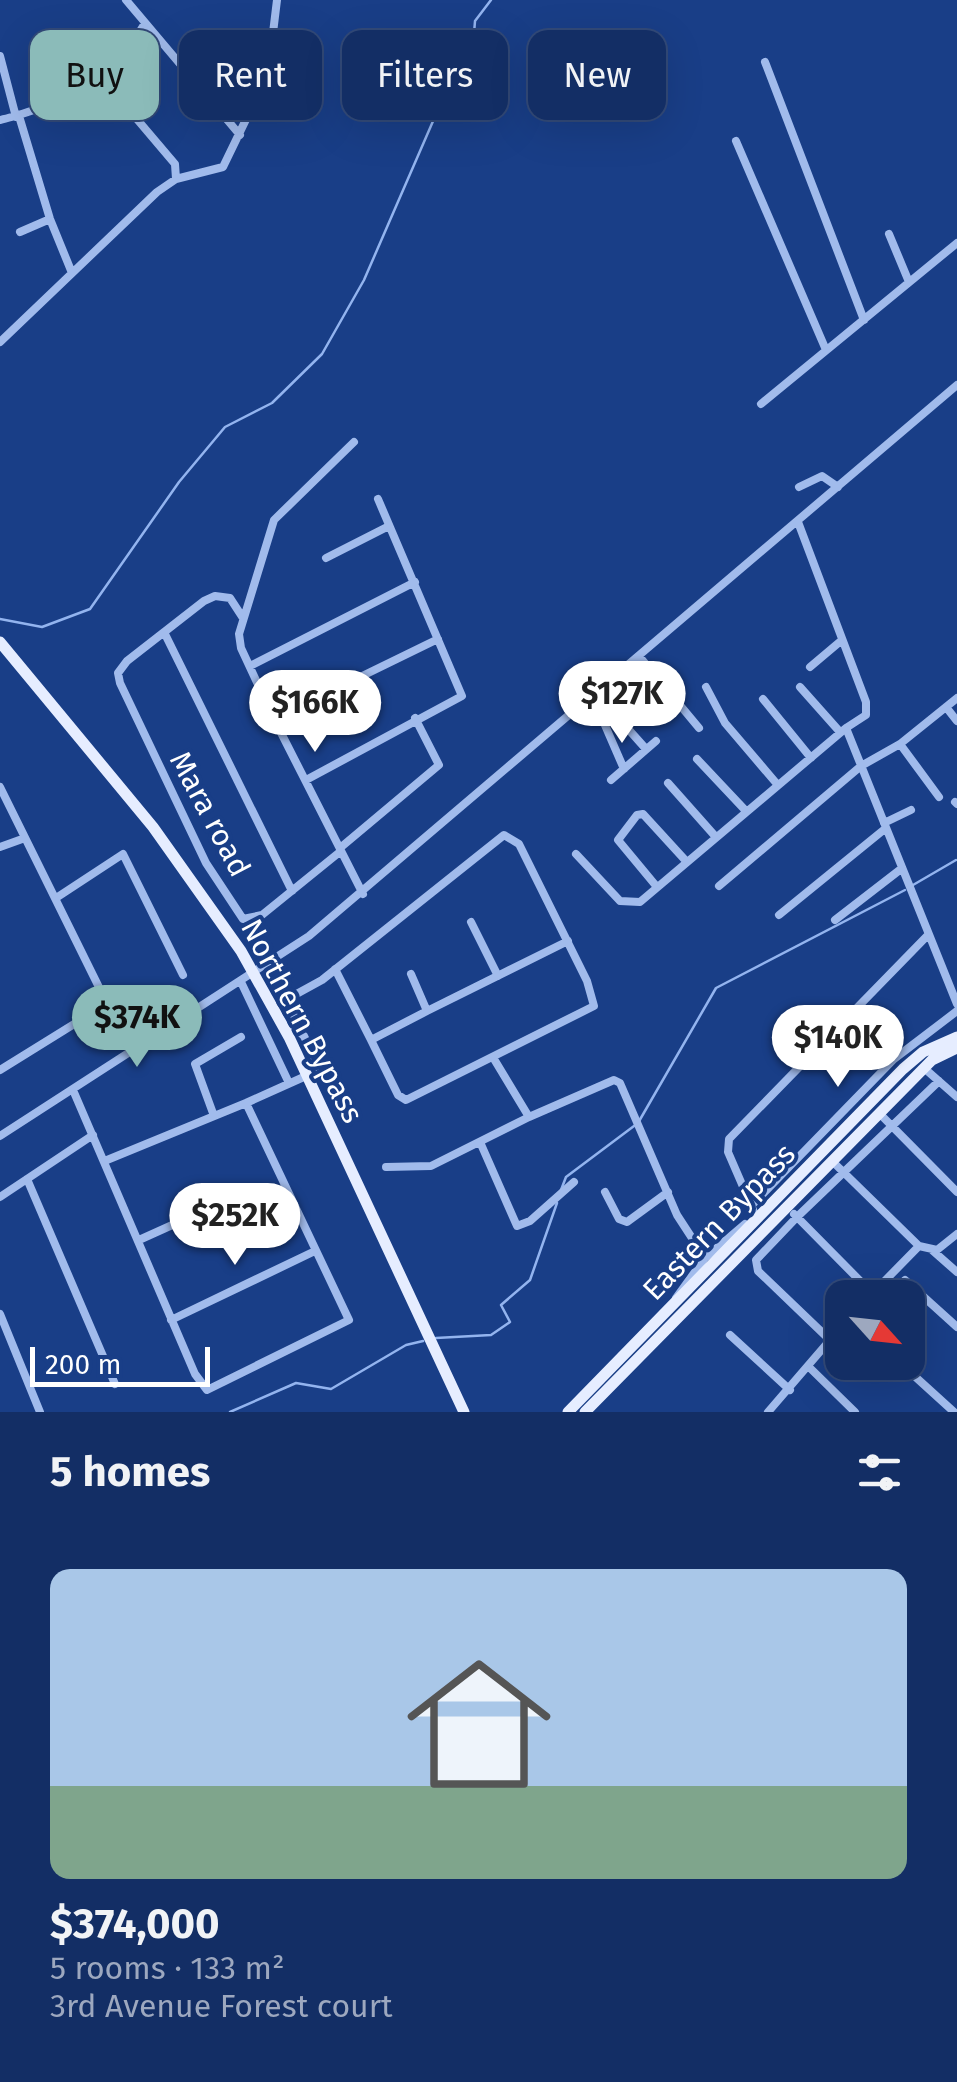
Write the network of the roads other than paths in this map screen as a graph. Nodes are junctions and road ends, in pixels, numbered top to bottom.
1 (126, 0) edge
2 (278, 0) edge
3 (145, 23) junction
4 (141, 30) edge
5 (0, 56) edge
6 (765, 62) dead end
7 (30, 112) edge
8 (18, 116) junction
9 (0, 120) edge
10 (138, 120) edge
11 (240, 136) junction
12 (736, 141) dead end
13 (176, 179) junction
14 (50, 218) junction
15 (20, 232) dead end
16 (889, 234) dead end
17 (957, 243) edge
18 (72, 273) junction
19 (909, 282) junction
20 (864, 320) junction
21 (0, 342) edge
22 (826, 350) junction
23 (957, 385) edge
24 (761, 404) dead end
25 (354, 442) dead end
26 (799, 487) dead end
27 (838, 487) junction
28 (378, 498) dead end
29 (798, 522) junction
30 (389, 526) junction
31 (326, 558) dead end
32 (415, 582) junction
33 (243, 618) junction
34 (164, 632) junction
35 (438, 638) junction
36 (842, 640) junction
37 (0, 642) edge
38 (639, 656) junction
39 (250, 666) junction
40 (810, 667) dead end
41 (800, 686) dead end
42 (706, 688) dead end
43 (596, 693) junction
44 (957, 698) edge
45 (764, 699) dead end
46 (606, 704) junction
47 (946, 707) junction
48 (416, 718) junction
49 (274, 719) junction
50 (957, 721) edge
51 (699, 728) dead end
52 (843, 730) junction
53 (656, 741) dead end
54 (900, 744) junction
55 (646, 749) junction
56 (812, 758) junction
57 (697, 759) dead end
58 (861, 766) junction
59 (624, 769) junction
60 (306, 780) junction
61 (611, 780) dead end
62 (668, 783) dead end
63 (777, 784) junction
64 (0, 786) edge
65 (939, 796) dead end
66 (910, 810) dead end
67 (746, 811) junction
68 (885, 826) junction
69 (714, 836) junction
70 (25, 838) junction
71 (0, 847) edge
72 (340, 850) junction
73 (576, 854) dead end
74 (686, 862) junction
75 (902, 869) junction
76 (719, 886) dead end
77 (657, 887) junction
78 (292, 891) junction
79 (363, 894) junction
80 (56, 898) junction
81 (778, 915) dead end
82 (835, 920) dead end
83 (471, 922) dead end
84 (928, 936) junction
85 (568, 941) junction
86 (335, 969) junction
87 (255, 974) junction
88 (411, 974) dead end
89 (183, 975) dead end
90 (498, 976) junction
91 (242, 982) junction
92 (108, 1003) junction
93 (956, 1003) edge
94 (427, 1011) junction
95 (292, 1033) junction
96 (240, 1036) dead end
97 (957, 1037) edge
98 (372, 1040) junction
99 (957, 1048) edge
100 (131, 1052) junction
101 (494, 1059) junction
102 (899, 1064) junction
103 (924, 1068) junction
104 (0, 1070) edge
105 (320, 1070) dead end
106 (306, 1076) junction
107 (939, 1081) junction
108 (290, 1084) junction
109 (73, 1090) junction
110 (957, 1097) edge
111 (246, 1103) junction
112 (879, 1114) junction
113 (214, 1116) junction
114 (529, 1117) junction
115 (892, 1126) junction
116 (93, 1134) junction
117 (0, 1136) edge
118 (480, 1142) junction
119 (821, 1154) junction
120 (107, 1160) junction
121 (386, 1168) dead end
122 (844, 1171) junction
123 (821, 1172) junction
124 (28, 1179) junction
125 (574, 1182) dead end
126 (831, 1183) junction
127 (605, 1192) dead end
128 (668, 1192) junction
129 (957, 1192) edge
130 (0, 1196) edge
131 (221, 1203) dead end
132 (751, 1206) junction
133 (786, 1208) junction
134 (797, 1217) junction
135 (756, 1218) junction
136 (957, 1234) edge
137 (139, 1240) junction
138 (919, 1246) junction
139 (932, 1250) junction
140 (315, 1251) junction
141 (743, 1251) junction
142 (705, 1258) junction
143 (756, 1264) junction
144 (957, 1272) edge
145 (856, 1280) edge
146 (885, 1280) edge
147 (925, 1298) edge
148 (677, 1303) junction
149 (0, 1314) edge
150 (171, 1320) junction
151 (957, 1327) edge
152 (730, 1334) dead end
153 (825, 1335) edge
154 (825, 1347) edge
155 (810, 1368) junction
156 (919, 1380) edge
157 (115, 1384) dead end
158 (790, 1390) junction
159 (40, 1412) edge
160 (464, 1412) edge
161 (568, 1412) edge
162 (584, 1412) edge
163 (768, 1412) edge
164 (855, 1412) edge
165 (954, 1412) edge

1 - 3 street
2 - 11 street
3 - 4 street
3 - 11 street
5 - 8 street
6 - 20 street
7 - 8 street
8 - 9 street
8 - 14 street
10 - 13 street
11 - 13 street
12 - 22 street
13 - 18 street
14 - 15 street
14 - 18 street
16 - 19 street
17 - 19 street
18 - 21 street
19 - 20 street
20 - 22 street
22 - 24 street
23 - 27 street
25 - 33 street
26 - 27 street
27 - 29 street
28 - 30 street
29 - 36 street
29 - 38 street
30 - 31 street
30 - 32 street
32 - 35 street
32 - 39 street
33 - 34 street
33 - 39 street
34 - 78 street
34 - 78 street, Mara road
35 - 48 street
35 - 49 street
36 - 40 street
36 - 52 street
37 - 87 main road, Northern Bypass
38 - 43 street
38 - 51 street
39 - 49 street
41 - 52 street
42 - 63 street
43 - 46 street
43 - 79 street
44 - 47 street
45 - 56 street
46 - 55 street
46 - 59 street
47 - 50 street
47 - 54 street
48 - 60 street
48 - 72 street, Mara road
49 - 60 street
52 - 56 street
52 - 58 street
53 - 55 street
54 - 58 street
54 - 65 street
55 - 59 street
56 - 63 street
57 - 67 street
58 - 68 street
58 - 76 street
59 - 61 street
60 - 72 street
62 - 69 street
63 - 67 street
64 - 70 street
66 - 68 street
67 - 69 street
68 - 75 street
68 - 81 street
69 - 74 street
70 - 71 street
70 - 80 street
72 - 78 street, Mara road
72 - 79 street
73 - 77 street
74 - 77 street
74 - 77 street
75 - 82 street
75 - 84 street
79 - 87 street
80 - 89 street
80 - 92 street
83 - 90 street
84 - 93 street
84 - 132 street
85 - 86 street
85 - 90 street
85 - 101 street
86 - 95 street
86 - 98 street
87 - 91 street
87 - 95 main road, Northern Bypass
88 - 94 street
90 - 94 street
91 - 100 street
91 - 108 street
92 - 100 street
92 - 104 street
93 - 102 street
94 - 98 street
95 - 105 street
95 - 106 main road, Northern Bypass
96 - 113 street
97 - 102 main road, Eastern Bypass
98 - 101 street
99 - 103 main road, Eastern Bypass
100 - 109 street
101 - 114 street
102 - 119 main road, Eastern Bypass
103 - 107 street
103 - 112 main road, Eastern Bypass
106 - 108 street
106 - 160 main road, Northern Bypass
107 - 110 street
107 - 115 street
108 - 111 street
109 - 116 street
109 - 117 street
111 - 113 street
111 - 140 street
112 - 115 street
112 - 119 main road, Eastern Bypass
113 - 120 street
114 - 118 street
114 - 128 street
115 - 122 street
115 - 129 street
116 - 120 street
116 - 124 street
118 - 121 street
118 - 125 street
119 - 122 street
119 - 123 main road, Eastern Bypass
119 - 132 street
119 - 135 main road, Eastern Bypass
120 - 137 street
122 - 126 street
122 - 138 street
123 - 126 street
123 - 133 main road, Eastern Bypass
124 - 130 street
124 - 157 street
126 - 134 street
127 - 128 street
128 - 142 street
131 - 137 street
132 - 135 street
133 - 134 street
133 - 141 main road, Eastern Bypass
134 - 143 street
134 - 145 street
135 - 142 street
135 - 148 main road, Eastern Bypass
136 - 139 street
137 - 150 street
138 - 139 street
138 - 146 street
139 - 144 street
140 - 150 street
140 - 150 street
141 - 143 street
141 - 162 main road, Eastern Bypass
142 - 148 street
143 - 153 street
147 - 151 street
148 - 161 main road, Eastern Bypass
149 - 159 street
152 - 158 street
154 - 155 street
155 - 158 street
155 - 164 street
156 - 165 street
158 - 163 street

